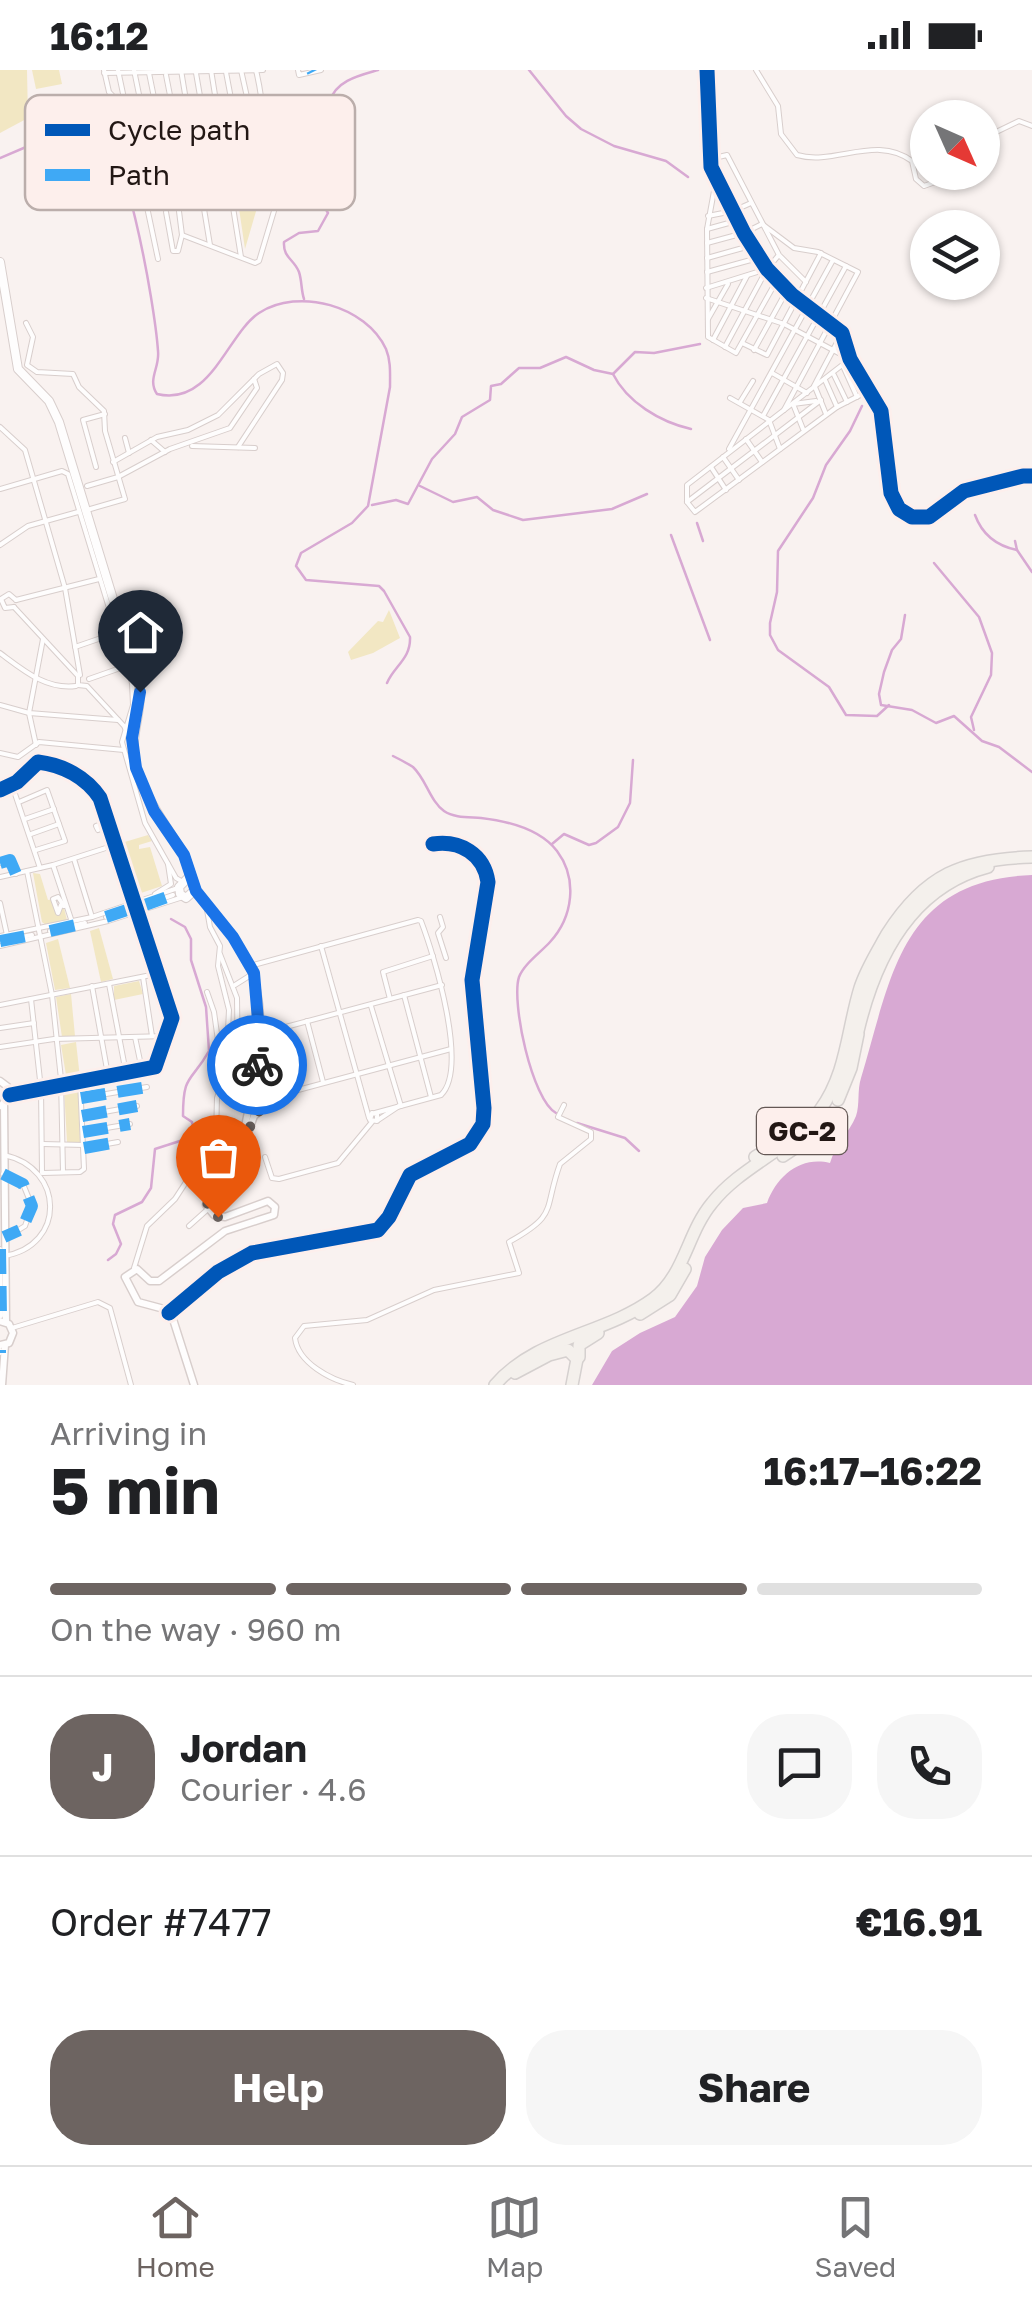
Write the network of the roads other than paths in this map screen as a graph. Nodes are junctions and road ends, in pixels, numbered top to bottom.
1 (226, 70) edge
2 (241, 70) edge
3 (259, 70) edge
4 (321, 70) edge
5 (707, 70) edge
6 (756, 70) edge
7 (134, 71) edge
8 (149, 71) edge
9 (165, 71) edge
10 (181, 71) edge
11 (196, 71) edge
12 (211, 71) edge
13 (312, 71) edge
14 (104, 72) edge
15 (119, 72) edge
16 (299, 73) edge
17 (231, 95) edge
18 (247, 95) edge
19 (262, 95) edge
20 (1032, 126) edge
21 (1000, 130) edge
22 (710, 159) junction
23 (910, 160) edge
24 (717, 178) junction
25 (751, 203) junction
26 (148, 210) edge
27 (177, 210) edge
28 (204, 210) edge
29 (234, 210) edge
30 (275, 210) edge
31 (733, 211) junction
32 (166, 212) dead end
33 (708, 216) junction
34 (738, 221) junction
35 (762, 224) junction
36 (707, 229) junction
37 (744, 233) junction
38 (182, 235) junction
39 (707, 243) junction
40 (210, 245) junction
41 (752, 246) junction
42 (821, 254) junction
43 (779, 255) junction
44 (241, 257) junction
45 (706, 258) junction
46 (758, 258) junction
47 (158, 259) dead end
48 (833, 260) junction
49 (1, 266) edge
50 (846, 266) junction
51 (767, 269) junction
52 (706, 272) junction
53 (748, 276) junction
54 (777, 280) junction
55 (730, 281) junction
56 (806, 282) junction
57 (706, 288) junction
58 (787, 290) junction
59 (706, 298) junction
60 (798, 299) junction
61 (719, 301) junction
62 (732, 306) junction
63 (809, 306) junction
64 (745, 310) junction
65 (820, 314) junction
66 (758, 315) junction
67 (771, 319) junction
68 (831, 322) junction
69 (26, 323) dead end
70 (706, 323) junction
71 (784, 324) junction
72 (796, 330) junction
73 (842, 333) junction
74 (808, 336) junction
75 (710, 339) junction
76 (742, 343) junction
77 (820, 343) junction
78 (725, 347) junction
79 (754, 350) junction
80 (832, 350) junction
81 (850, 359) junction
82 (843, 366) junction
83 (772, 373) junction
84 (834, 373) junction
85 (254, 379) junction
86 (753, 380) dead end
87 (784, 380) junction
88 (824, 380) junction
89 (796, 387) junction
90 (815, 387) junction
91 (870, 390) junction
92 (807, 393) junction
93 (857, 397) junction
94 (730, 398) dead end
95 (821, 400) junction
96 (847, 402) junction
97 (740, 404) junction
98 (793, 404) junction
99 (837, 407) junction
100 (751, 410) junction
101 (784, 411) junction
102 (104, 414) junction
103 (826, 414) junction
104 (218, 416) junction
105 (763, 416) junction
106 (798, 417) junction
107 (770, 422) junction
108 (0, 427) edge
109 (226, 430) junction
110 (804, 430) junction
111 (775, 435) junction
112 (125, 438) dead end
113 (746, 439) junction
114 (151, 440) junction
115 (187, 446) junction
116 (238, 448) junction
117 (256, 448) dead end
118 (780, 448) junction
119 (754, 450) junction
120 (164, 452) junction
121 (130, 453) junction
122 (725, 455) junction
123 (113, 462) junction
124 (762, 462) junction
125 (710, 466) junction
126 (96, 467) dead end
127 (731, 468) junction
128 (1032, 476) edge
129 (118, 477) junction
130 (718, 478) junction
131 (33, 479) junction
132 (739, 480) junction
133 (86, 486) dead end
134 (0, 490) edge
135 (703, 490) junction
136 (726, 490) junction
137 (711, 501) junction
138 (687, 502) junction
139 (83, 511) junction
140 (46, 521) junction
141 (0, 544) edge
142 (103, 578) junction
143 (65, 588) junction
144 (2, 592) edge
145 (0, 602) edge
146 (15, 604) junction
147 (118, 636) junction
148 (43, 639) junction
149 (75, 647) junction
150 (0, 653) edge
151 (78, 664) junction
152 (126, 666) junction
153 (71, 669) junction
154 (79, 676) junction
155 (35, 678) junction
156 (88, 682) junction
157 (78, 685) junction
158 (0, 704) edge
159 (28, 713) junction
160 (118, 720) junction
161 (124, 726) junction
162 (36, 745) junction
163 (128, 747) junction
164 (0, 754) edge
165 (12, 785) junction
166 (0, 790) edge
167 (18, 802) junction
168 (54, 809) junction
169 (25, 819) junction
170 (60, 824) junction
171 (30, 834) junction
172 (433, 844) dead end
173 (115, 845) junction
174 (159, 846) junction
175 (36, 850) junction
176 (74, 858) junction
177 (1032, 860) edge
178 (0, 863) edge
179 (53, 865) junction
180 (40, 868) junction
181 (27, 871) junction
182 (16, 874) junction
183 (0, 877) edge
184 (185, 890) junction
185 (143, 903) junction
186 (0, 904) edge
187 (134, 904) junction
188 (207, 906) junction
189 (127, 910) dead end
190 (137, 912) junction
191 (92, 917) junction
192 (106, 917) dead end
193 (440, 918) dead end
194 (72, 922) junction
195 (85, 923) dead end
196 (39, 929) junction
197 (50, 932) dead end
198 (438, 933) junction
199 (32, 935) dead end
200 (427, 936) junction
201 (41, 938) junction
202 (2, 940) edge
203 (322, 946) junction
204 (220, 954) junction
205 (433, 956) junction
206 (446, 958) dead end
207 (252, 970) junction
208 (156, 974) junction
209 (142, 977) junction
210 (109, 984) junction
211 (234, 985) junction
212 (442, 985) junction
213 (92, 986) junction
214 (207, 992) dead end
215 (52, 995) junction
216 (404, 995) junction
217 (31, 999) junction
218 (390, 999) junction
219 (369, 1004) junction
220 (0, 1005) edge
221 (341, 1012) junction
222 (306, 1021) junction
223 (34, 1023) junction
224 (0, 1028) edge
225 (858, 1034) junction
226 (152, 1036) junction
227 (167, 1036) junction
228 (135, 1037) junction
229 (119, 1038) junction
230 (102, 1039) junction
231 (56, 1040) junction
232 (36, 1042) junction
233 (0, 1047) edge
234 (259, 1049) junction
235 (451, 1049) junction
236 (239, 1050) junction
237 (420, 1056) junction
238 (389, 1064) junction
239 (238, 1066) dead end
240 (142, 1070) junction
241 (126, 1073) junction
242 (358, 1074) junction
243 (108, 1076) junction
244 (0, 1081) edge
245 (80, 1081) junction
246 (323, 1082) junction
247 (61, 1085) junction
248 (147, 1087) dead end
249 (41, 1089) junction
250 (296, 1090) junction
251 (218, 1091) junction
252 (263, 1094) junction
253 (10, 1095) junction
254 (431, 1097) junction
255 (81, 1098) junction
256 (838, 1100) dead end
257 (250, 1102) junction
258 (2, 1105) edge
259 (564, 1105) dead end
260 (137, 1106) dead end
261 (400, 1106) junction
262 (261, 1110) junction
263 (82, 1116) junction
264 (821, 1117) junction
265 (373, 1120) junction
266 (130, 1124) dead end
267 (82, 1132) junction
268 (118, 1142) dead end
269 (42, 1144) junction
270 (63, 1144) junction
271 (84, 1146) junction
272 (241, 1152) junction
273 (3, 1155) junction
274 (264, 1156) dead end
275 (783, 1156) junction
276 (755, 1157) dead end
277 (63, 1172) junction
278 (3, 1174) junction
279 (41, 1174) junction
280 (208, 1209) junction
281 (189, 1226) dead end
282 (689, 1231) dead end
283 (4, 1237) junction
284 (2, 1253) edge
285 (134, 1270) junction
286 (672, 1278) junction
287 (169, 1312) junction
288 (5, 1322) edge
289 (598, 1333) junction
290 (1, 1348) edge
291 (515, 1374) junction
292 (2, 1385) edge
293 (131, 1385) edge
294 (194, 1385) edge
295 (353, 1385) edge
296 (495, 1385) edge
297 (504, 1385) edge
298 (572, 1385) edge

1 - 2 street
1 - 12 street
1 - 17 street
2 - 3 street
2 - 18 street
3 - 19 street
4 - 13 street
5 - 22 street
6 - 23 street
7 - 8 street
7 - 15 street
8 - 9 street
9 - 10 street
10 - 11 street
11 - 12 street
13 - 16 street
14 - 15 street
20 - 21 street
22 - 24 street
22 - 25 street
24 - 31 street
24 - 33 street
25 - 31 street
25 - 35 street
26 - 47 street
27 - 38 street
28 - 40 street
29 - 44 street
30 - 44 street
31 - 33 street
31 - 34 street
32 - 38 street
33 - 36 street
34 - 36 street
34 - 37 street
35 - 37 street
35 - 42 street
35 - 43 street
36 - 39 street
37 - 39 street
37 - 41 street
38 - 40 street
39 - 45 street
40 - 44 street
41 - 45 street
41 - 46 street
42 - 48 street
42 - 56 street
43 - 51 street
43 - 56 street
45 - 52 street
46 - 51 street
46 - 52 street
48 - 50 street
48 - 63 street
49 - 139 main road
50 - 65 street
50 - 68 street
51 - 53 street
51 - 54 street
51 - 64 street
52 - 57 street
53 - 55 street
53 - 62 street
54 - 58 street
54 - 66 street
55 - 57 street
55 - 61 street
56 - 60 street
57 - 59 street
58 - 60 street
58 - 67 street
59 - 61 street
59 - 70 street
60 - 63 street
60 - 71 street
61 - 62 street
61 - 70 street
62 - 64 street
62 - 75 street
63 - 65 street
63 - 72 street
64 - 66 street
64 - 78 street
65 - 68 street
65 - 74 street
66 - 67 street
66 - 76 street
67 - 71 street
67 - 79 street
68 - 73 street
68 - 77 street
69 - 102 street
70 - 75 street
71 - 72 street
71 - 79 street
72 - 74 street
72 - 83 street
73 - 80 street
73 - 81 street
74 - 77 street
74 - 87 street
75 - 78 street
76 - 78 street
76 - 79 street
77 - 80 street
77 - 89 street
80 - 81 street
80 - 90 street
81 - 82 street
81 - 91 street
82 - 84 street
82 - 93 street
83 - 87 street
83 - 100 street
84 - 88 street
84 - 96 street
85 - 104 street
85 - 109 street
85 - 116 street
86 - 97 street
87 - 89 street
87 - 105 street
88 - 90 street
88 - 99 street
89 - 92 street
89 - 101 street
90 - 92 street
90 - 95 street
91 - 93 street
91 - 128 street
92 - 98 street
93 - 96 street
94 - 97 street
95 - 98 street
95 - 103 street
95 - 106 street
96 - 99 street
97 - 100 street
98 - 101 street
98 - 106 street
99 - 103 street
100 - 105 street
100 - 122 street
101 - 107 street
102 - 123 street
102 - 126 street
103 - 110 street
104 - 109 street
104 - 114 street
105 - 107 street
106 - 110 street
106 - 111 street
107 - 111 street
107 - 113 street
108 - 131 street
109 - 115 street
110 - 118 street
111 - 118 street
111 - 119 street
112 - 121 street
113 - 119 street
113 - 122 street
114 - 120 street
114 - 121 street
115 - 116 street
115 - 120 street
116 - 117 street
118 - 124 street
119 - 124 street
119 - 127 street
120 - 129 street
121 - 123 street
122 - 125 street
122 - 127 street
123 - 129 street
124 - 132 street
125 - 130 street
125 - 138 street
127 - 130 street
127 - 132 street
129 - 133 street
129 - 139 street
130 - 135 street
130 - 136 street
131 - 134 street
131 - 139 street
131 - 140 street
132 - 136 street
135 - 137 street
135 - 138 street
136 - 137 street
137 - 138 street
139 - 140 street
139 - 142 street
139 - 142 main road
140 - 141 street
140 - 143 street
142 - 143 street
142 - 147 street
142 - 163 main road
143 - 146 street
143 - 149 street
144 - 145 street
144 - 146 street
145 - 146 street
146 - 148 street
147 - 149 street
147 - 152 street
148 - 153 street
148 - 155 street
149 - 151 street
150 - 155 street
151 - 153 street
151 - 154 street
152 - 156 street
152 - 161 street
153 - 154 street
154 - 156 street
154 - 157 street
155 - 157 street
155 - 159 street
156 - 157 street
156 - 160 street
158 - 159 street
159 - 160 street
159 - 162 street
160 - 161 street
161 - 163 street
161 - 163 street
162 - 163 street
162 - 164 street
163 - 174 street
163 - 184 main road
165 - 166 street
165 - 167 street
165 - 173 street
167 - 168 street
167 - 169 street
168 - 169 street
168 - 170 street
169 - 171 street
170 - 171 street
170 - 175 street
171 - 175 street
172 - 287 street
173 - 176 street
173 - 187 street
174 - 184 street
174 - 185 street
175 - 180 street
176 - 179 street
176 - 191 street
177 - 225 highway, GC-2
177 - 264 highway, GC-2
178 - 182 street
179 - 180 street
179 - 194 street
180 - 181 street
181 - 182 street
181 - 196 street
182 - 183 street
184 - 185 street
184 - 185 street
184 - 188 street
184 - 190 street
185 - 187 street
186 - 202 street
187 - 190 street
187 - 191 street
188 - 204 street
188 - 207 street
189 - 192 street
190 - 201 street
190 - 208 street
191 - 194 street
193 - 198 street
194 - 196 street
195 - 197 street
196 - 201 street
196 - 202 street
198 - 200 street
198 - 206 street
199 - 202 street
200 - 203 street
200 - 205 street
201 - 202 street
201 - 215 street
203 - 207 street
203 - 221 street
204 - 211 street
204 - 251 street
205 - 212 street
205 - 218 street
207 - 211 street
207 - 234 street
208 - 209 street
208 - 227 street
209 - 210 street
209 - 226 street
210 - 213 street
210 - 229 street
211 - 236 street
212 - 216 street
212 - 235 street
213 - 215 street
213 - 230 street
214 - 251 street
215 - 217 street
215 - 231 street
216 - 218 street
216 - 237 street
217 - 220 street
217 - 223 street
218 - 219 street
219 - 221 street
219 - 238 street
221 - 222 street
221 - 242 street
222 - 246 street
222 - 250 street
223 - 224 street
223 - 232 street
225 - 256 highway
225 - 275 highway, GC-2
226 - 227 street
226 - 228 street
227 - 240 street
228 - 229 street
228 - 240 street
229 - 230 street
229 - 241 street
230 - 231 street
230 - 243 street
231 - 232 street
231 - 247 street
232 - 233 street
232 - 249 street
234 - 236 street
234 - 252 street
235 - 237 street
235 - 254 street
236 - 239 street
237 - 238 street
237 - 254 street
238 - 242 street
238 - 261 street
240 - 241 street
241 - 243 street
242 - 246 street
242 - 265 street
243 - 245 street
244 - 253 street
245 - 247 street
245 - 255 street
246 - 250 street
247 - 249 street
247 - 270 street
248 - 255 street
249 - 253 street
249 - 269 street
250 - 252 street
251 - 285 street
252 - 257 street
252 - 262 street
253 - 258 street
254 - 261 street
255 - 263 street
257 - 262 street
257 - 272 street
258 - 273 street
259 - 295 street
260 - 263 street
261 - 265 street
261 - 265 street
262 - 272 street
263 - 267 street
264 - 275 highway
264 - 276 highway
264 - 286 highway, GC-2
265 - 274 street
266 - 267 street
267 - 271 street
268 - 271 street
269 - 270 street
269 - 279 street
270 - 271 street
270 - 277 street
271 - 277 street
272 - 280 street
273 - 278 street
273 - 279 street
275 - 289 highway, GC-2
277 - 279 street
278 - 283 street
278 - 283 street
279 - 284 street
280 - 281 street
280 - 285 street
282 - 286 highway
283 - 284 street
284 - 288 street
285 - 287 street
286 - 296 highway, GC-2
287 - 294 street
288 - 290 street
288 - 293 street
289 - 291 highway, GC-2
289 - 298 highway
290 - 292 street
291 - 297 highway, GC-2
291 - 298 highway

